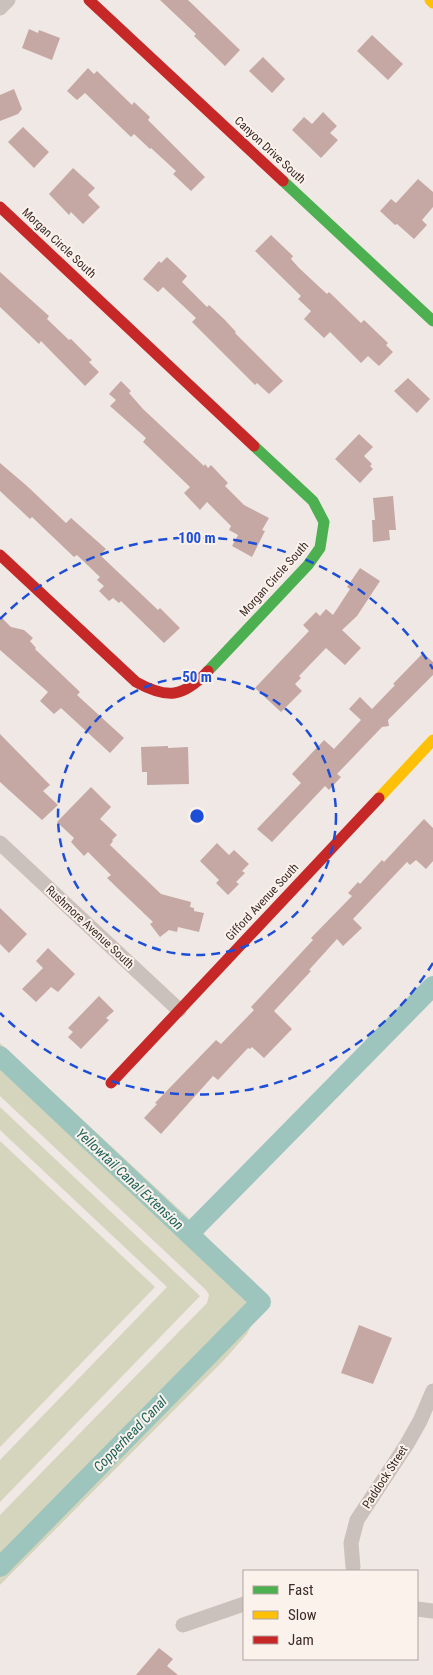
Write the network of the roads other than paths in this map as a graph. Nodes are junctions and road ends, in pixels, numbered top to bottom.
1 (8, 0) edge
2 (89, 0) edge
3 (430, 0) edge
4 (433, 3) edge
5 (0, 8) edge
6 (0, 207) edge
7 (433, 321) edge
8 (0, 555) edge
9 (433, 740) edge
10 (0, 843) edge
11 (179, 1010) junction
12 (111, 1083) dead end
13 (433, 1391) edge
14 (350, 1570) edge
15 (243, 1604) edge
16 (418, 1609) edge
17 (433, 1611) edge
18 (183, 1625) dead end

1 - 5 street
2 - 7 street, Canyon Drive South
3 - 4 street
6 - 8 street, Morgan Circle South
9 - 11 street, Gifford Avenue South
10 - 11 street, Rushmore Avenue South
11 - 12 street, Gifford Avenue South
13 - 14 street, Paddock Street
15 - 18 street
16 - 17 street

